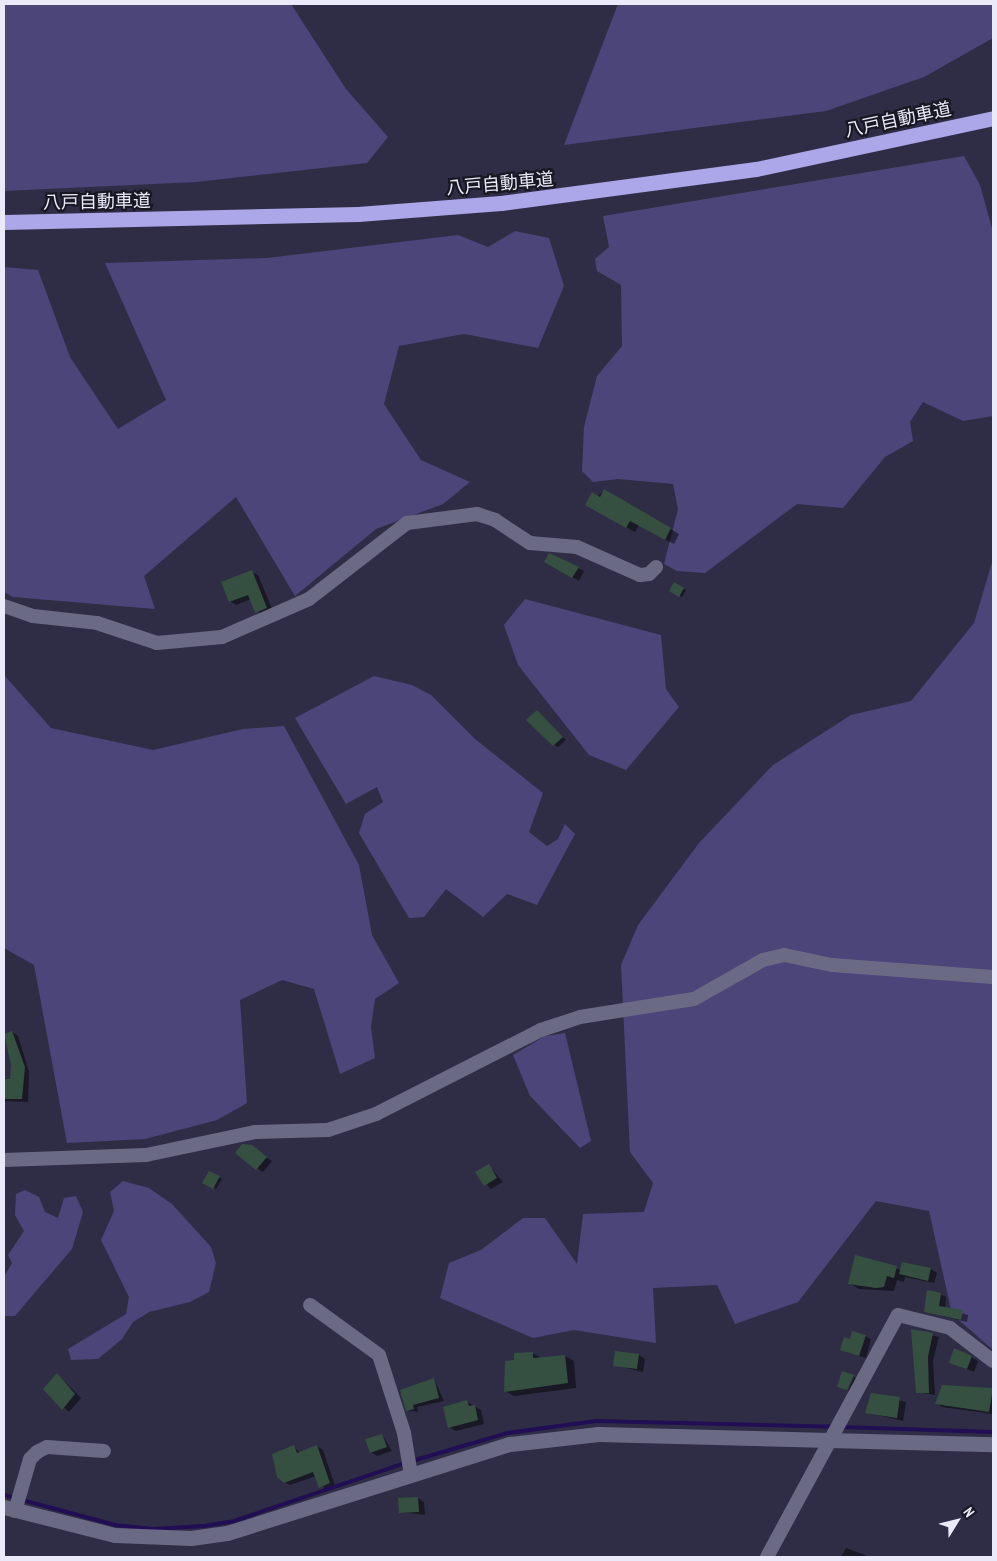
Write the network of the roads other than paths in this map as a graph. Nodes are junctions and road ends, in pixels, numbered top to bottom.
1 (993, 118) edge
2 (4, 222) edge
3 (656, 566) dead end
4 (4, 606) edge
5 (993, 977) edge
6 (4, 1160) edge
7 (310, 1305) dead end
8 (993, 1360) edge
9 (833, 1439) junction
10 (993, 1444) edge
11 (104, 1451) dead end
12 (411, 1475) junction
13 (9, 1509) edge
14 (768, 1557) edge

1 - 2 highway, 八戸自動車道
3 - 4 street
5 - 6 street
7 - 12 street
8 - 9 street
9 - 10 street
9 - 12 street
9 - 14 street
11 - 13 street
12 - 13 street

